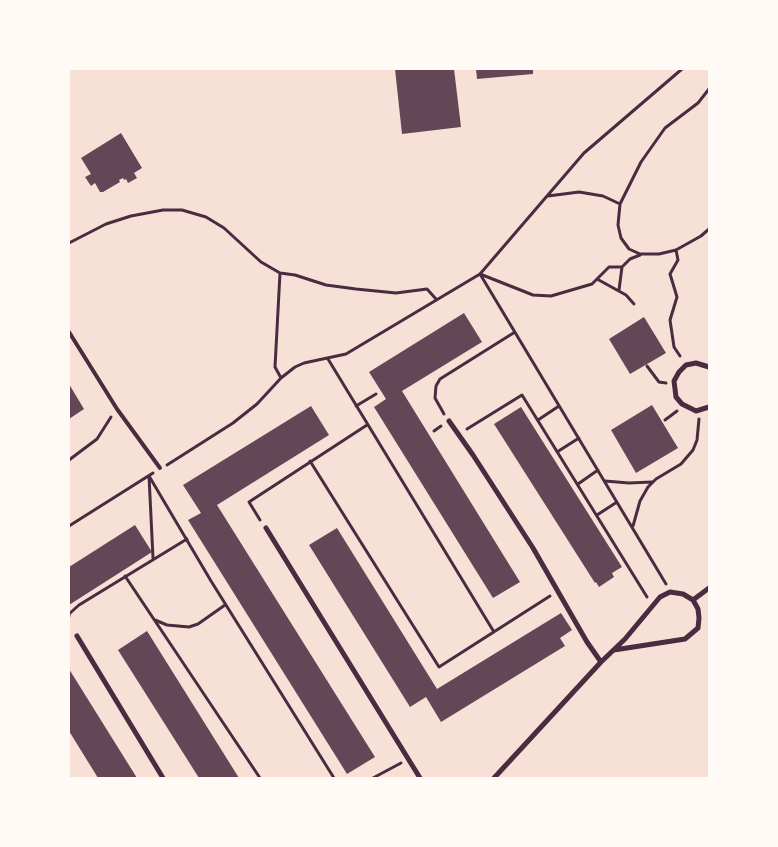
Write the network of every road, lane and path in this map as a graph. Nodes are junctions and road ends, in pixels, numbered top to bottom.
1 (682, 69) edge
2 (709, 89) edge
3 (547, 196) junction
4 (620, 204) junction
5 (709, 229) edge
6 (69, 243) edge
7 (676, 250) junction
8 (640, 254) junction
9 (622, 267) junction
10 (280, 273) junction
11 (480, 274) junction
12 (597, 279) junction
13 (620, 290) junction
14 (436, 299) junction
15 (634, 304) dead end
16 (69, 332) edge
17 (515, 332) junction
18 (328, 359) junction
19 (686, 365) junction
20 (647, 366) dead end
21 (709, 367) edge
22 (281, 378) junction
23 (674, 384) junction
24 (376, 394) dead end
25 (356, 406) junction
26 (559, 406) junction
27 (709, 407) edge
28 (117, 409) junction
29 (700, 410) junction
30 (538, 420) junction
31 (449, 421) joint
32 (367, 425) junction
33 (458, 435) junction
34 (579, 438) junction
35 (557, 452) junction
36 (69, 460) edge
37 (310, 461) junction
38 (160, 468) junction
39 (598, 470) junction
40 (149, 476) junction
41 (605, 481) junction
42 (653, 482) junction
43 (578, 484) junction
44 (617, 502) junction
45 (596, 515) junction
46 (69, 526) edge
47 (632, 527) junction
48 (266, 528) joint
49 (187, 539) junction
50 (153, 558) junction
51 (125, 576) junction
52 (709, 588) edge
53 (558, 591) junction
54 (670, 592) junction
55 (693, 600) junction
56 (225, 605) junction
57 (652, 606) junction
58 (69, 616) edge
59 (154, 620) junction
60 (494, 632) junction
61 (77, 636) dead end
62 (613, 650) junction
63 (601, 662) junction
64 (408, 759) junction
65 (163, 778) edge
66 (260, 778) edge
67 (334, 778) edge
68 (373, 778) edge
69 (420, 778) edge
70 (494, 778) edge

1 - 3 path
2 - 4 path
3 - 4 path
3 - 11 path
4 - 8 path
5 - 7 path
6 - 10 path
7 - 8 path
7 - 19 path
8 - 9 path
9 - 12 path
9 - 13 path
10 - 14 path
10 - 22 path
11 - 12 path
11 - 14 path
11 - 17 path
12 - 13 path
13 - 15 path
14 - 18 path
16 - 28 lane
17 - 26 path
17 - 31 path
18 - 22 path
18 - 25 path
19 - 21 street
19 - 23 street
20 - 23 path
22 - 38 path
23 - 29 street
24 - 25 path
25 - 32 path
26 - 30 path
26 - 34 path
27 - 29 street
28 - 36 path
28 - 38 lane
29 - 42 path
30 - 33 path
30 - 35 path
31 - 33 street
32 - 37 path
32 - 60 path
33 - 53 street
34 - 35 path
34 - 39 path
35 - 43 path
37 - 48 path
37 - 60 path
38 - 40 path
39 - 41 path
39 - 43 path
40 - 46 path
40 - 49 path
40 - 50 path
41 - 42 path
41 - 44 path
42 - 47 path
43 - 45 path
44 - 45 path
44 - 47 path
45 - 57 path
47 - 54 path
48 - 64 street
49 - 50 path
49 - 56 path
50 - 51 path
51 - 58 path
51 - 59 path
52 - 55 street
53 - 60 path
53 - 63 street
54 - 55 street
54 - 57 street
55 - 62 street
56 - 59 path
56 - 67 path
57 - 62 street
59 - 66 path
61 - 65 street
62 - 63 street
63 - 70 street
64 - 68 path
64 - 69 street

